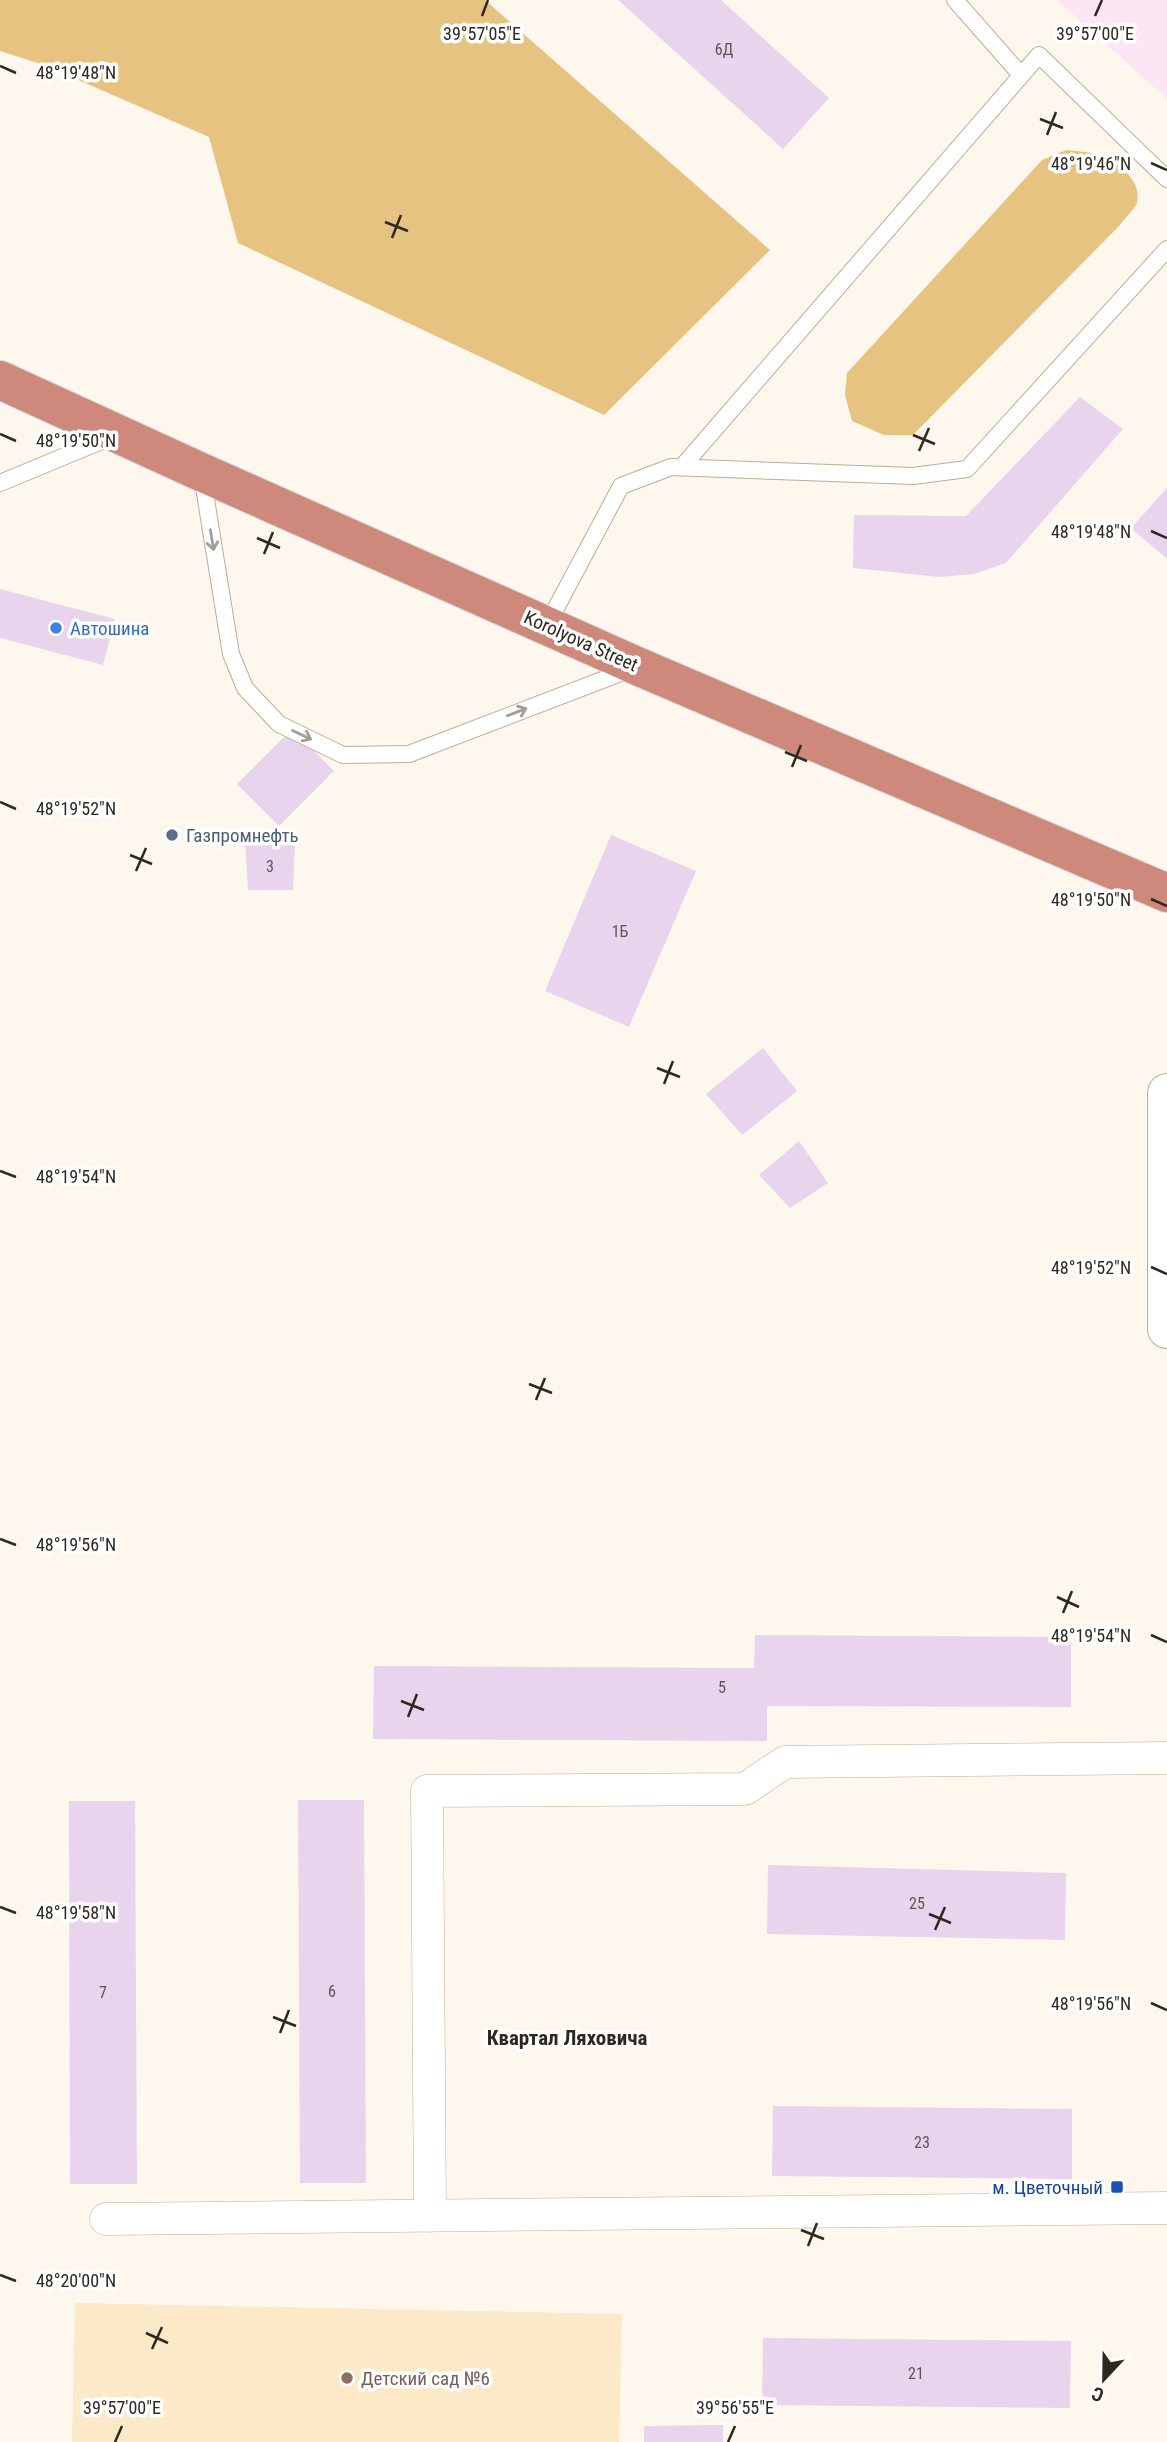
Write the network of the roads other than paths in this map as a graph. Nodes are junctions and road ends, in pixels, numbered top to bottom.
1 (955, 0) edge
2 (1021, 75) junction
3 (1167, 179) edge
4 (1167, 249) edge
5 (0, 380) edge
6 (118, 434) junction
7 (681, 468) junction
8 (201, 472) junction
9 (0, 483) edge
10 (547, 625) junction
11 (637, 666) junction
12 (1167, 893) edge
13 (1167, 1093) edge
14 (1167, 1107) edge
15 (1167, 1329) edge
16 (1167, 1758) edge
17 (1167, 2208) edge
18 (430, 2216) junction
19 (106, 2219) dead end

1 - 2 lane
2 - 3 lane
2 - 7 lane
4 - 7 lane
5 - 6 highway, Korolyova Street
6 - 8 highway, Korolyova Street
6 - 9 lane
7 - 10 lane
8 - 10 highway, Korolyova Street
8 -> 11 lane
10 - 11 highway, Korolyova Street
11 - 12 highway, Korolyova Street
13 - 14 street
14 - 15 street
16 - 18 street
17 - 18 street
18 - 19 street

